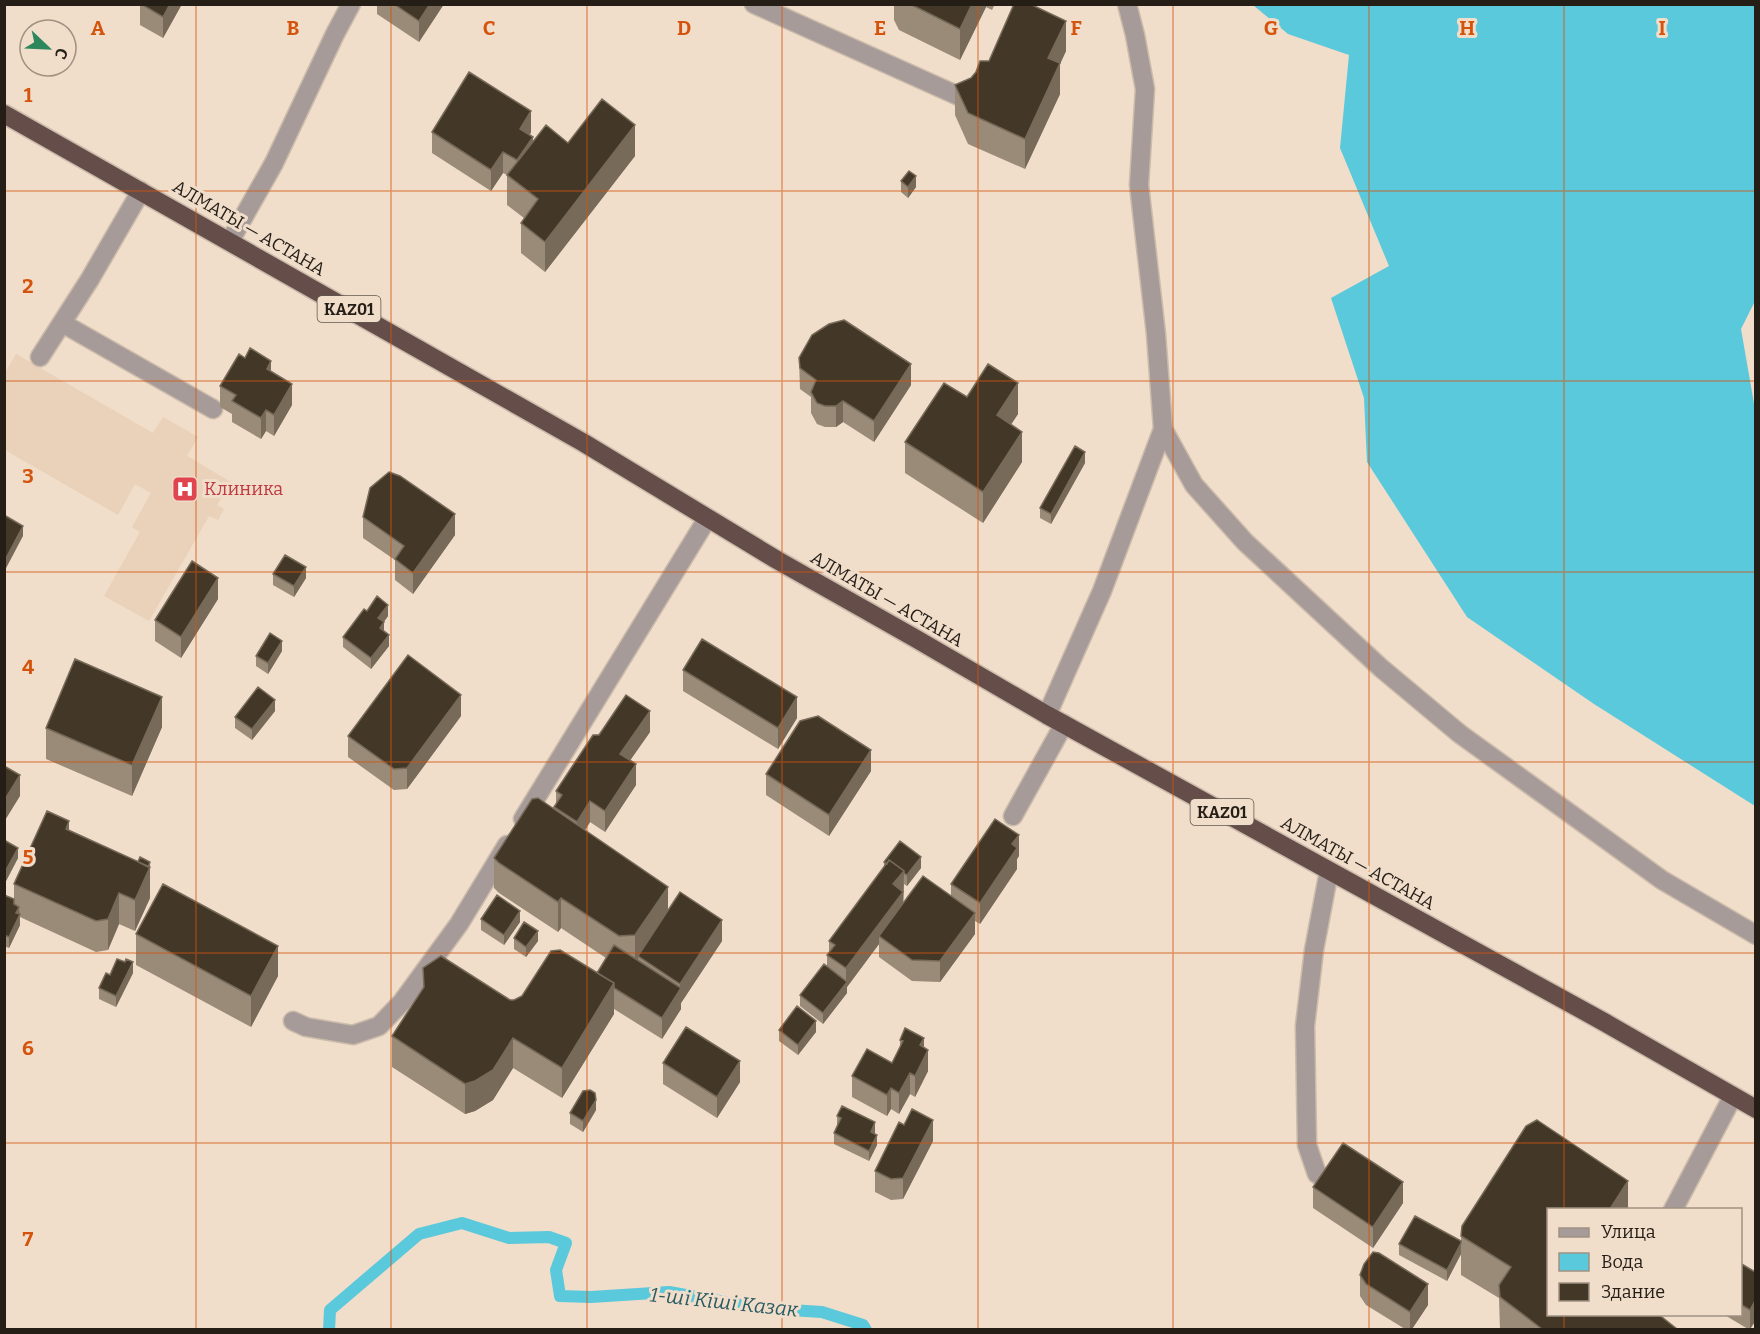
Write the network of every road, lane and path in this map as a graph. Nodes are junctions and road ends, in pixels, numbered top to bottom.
1 (351, 4) edge
2 (754, 4) edge
3 (1127, 4) edge
4 (963, 98) edge
5 (4, 114) edge
6 (141, 191) junction
7 (230, 241) junction
8 (62, 323) junction
9 (40, 357) dead end
10 (213, 409) dead end
11 (1163, 429) junction
12 (707, 519) junction
13 (1047, 715) junction
14 (1064, 724) junction
15 (1013, 816) dead end
16 (1329, 871) junction
17 (1755, 935) edge
18 (293, 1021) dead end
19 (1732, 1096) junction
20 (1755, 1109) edge
21 (1317, 1174) dead end
22 (1674, 1208) edge

1 - 7 street
2 - 4 street
3 - 11 street
5 - 6 highway, АЛМАТЫ — АСТАНА / KАZ01
6 - 7 highway, АЛМАТЫ — АСТАНА / KАZ01
6 - 8 street
7 - 12 highway, АЛМАТЫ — АСТАНА / KАZ01
8 - 9 street
8 - 10 street
11 - 13 street
11 - 17 street
12 - 13 highway, АЛМАТЫ — АСТАНА / KАZ01
12 - 18 street
13 - 14 highway, АЛМАТЫ — АСТАНА / KАZ01
14 - 15 street
14 - 16 highway, АЛМАТЫ — АСТАНА / KАZ01
16 - 19 highway, АЛМАТЫ — АСТАНА / KАZ01
16 - 21 street
19 - 20 highway, АЛМАТЫ — АСТАНА / KАZ01
19 - 22 street

